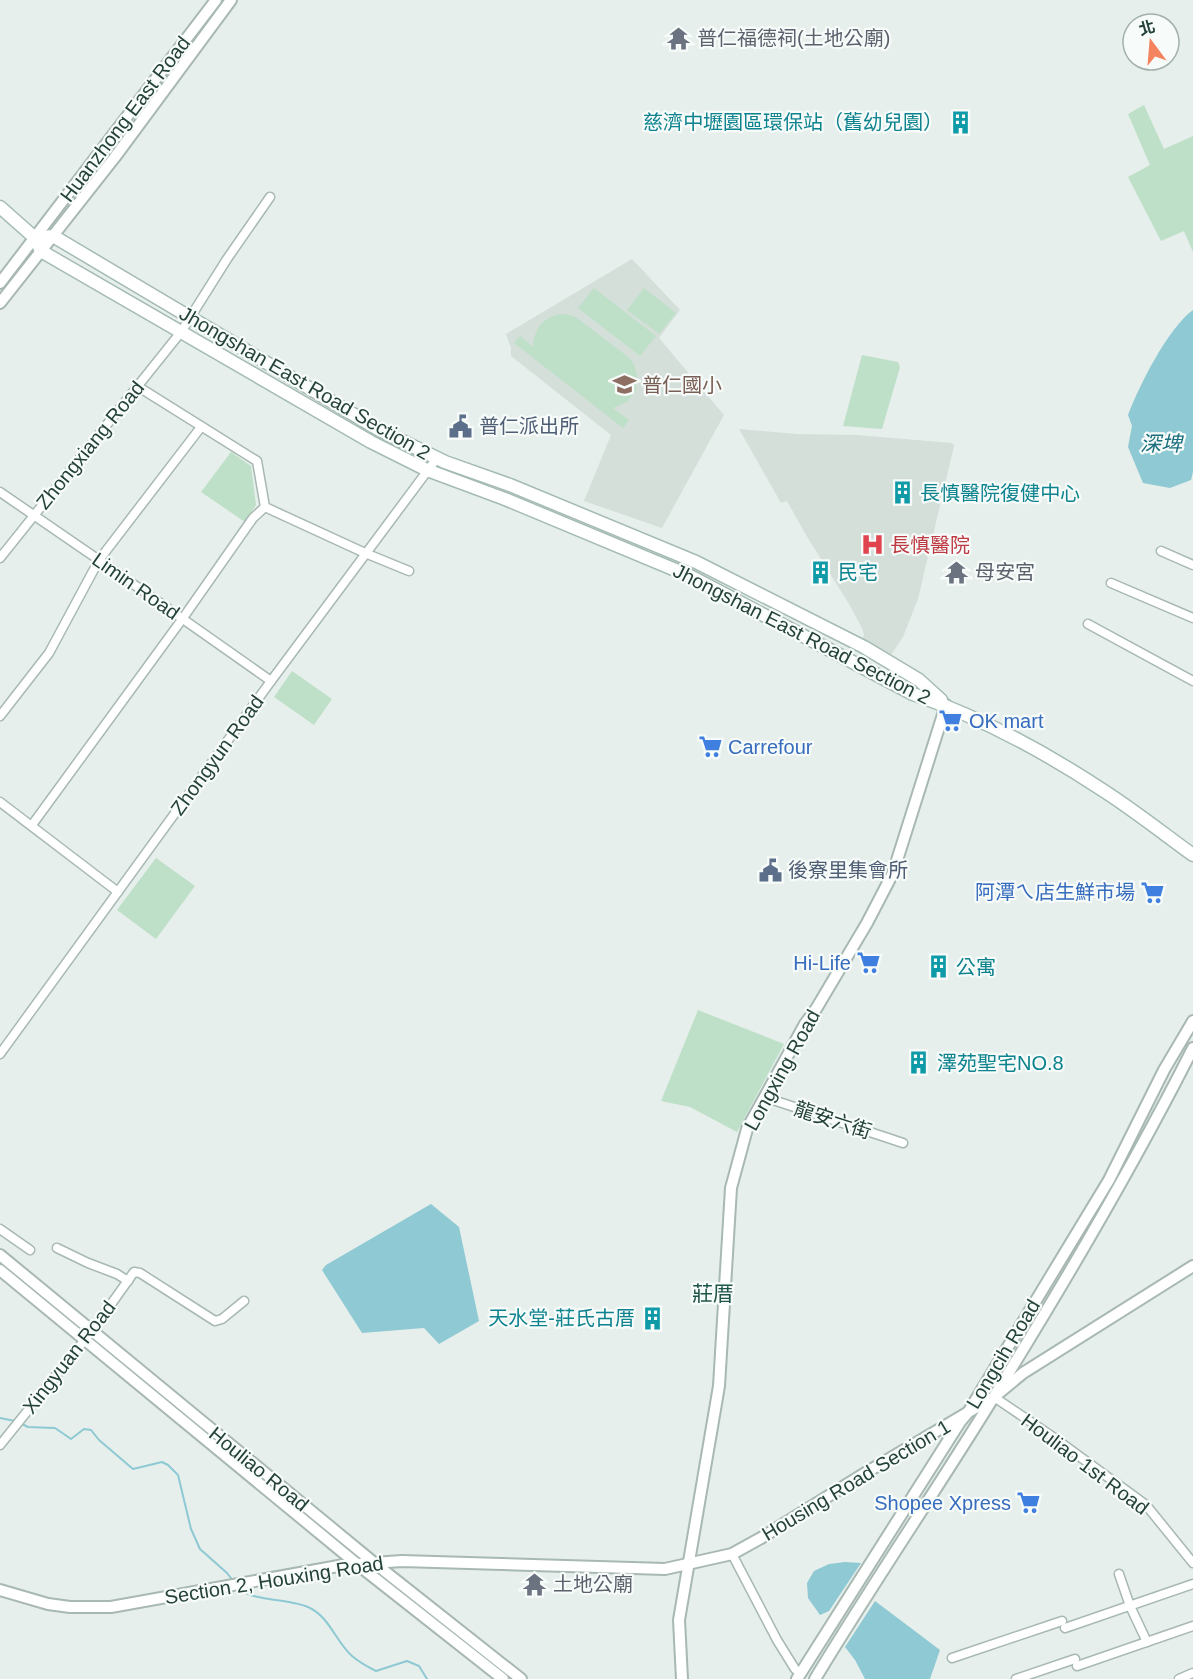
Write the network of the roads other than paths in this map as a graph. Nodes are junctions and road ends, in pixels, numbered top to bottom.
1 (216, 0) edge
2 (231, 0) edge
3 (270, 197) dead end
4 (0, 207) edge
5 (53, 236) junction
6 (35, 238) junction
7 (41, 251) junction
8 (0, 283) edge
9 (0, 303) edge
10 (189, 317) junction
11 (180, 332) junction
12 (137, 386) junction
13 (201, 427) junction
14 (437, 458) junction
15 (428, 471) junction
16 (0, 492) edge
17 (265, 507) junction
18 (34, 515) junction
19 (1161, 551) dead end
20 (365, 553) junction
21 (0, 558) edge
22 (99, 560) junction
23 (1193, 565) edge
24 (409, 571) dead end
25 (1111, 583) dead end
26 (183, 618) junction
27 (1193, 618) edge
28 (1088, 624) dead end
29 (271, 681) junction
30 (1193, 681) edge
31 (946, 705) junction
32 (0, 716) edge
33 (0, 802) edge
34 (32, 825) junction
35 (1193, 855) edge
36 (118, 892) junction
37 (1193, 1021) edge
38 (1193, 1048) edge
39 (0, 1054) edge
40 (1164, 1070) junction
41 (1178, 1078) junction
42 (764, 1097) junction
43 (903, 1143) dead end
44 (0, 1229) edge
45 (57, 1248) dead end
46 (30, 1250) dead end
47 (0, 1255) edge
48 (1193, 1266) edge
49 (0, 1270) edge
50 (128, 1281) junction
51 (244, 1301) dead end
52 (92, 1331) junction
53 (84, 1340) junction
54 (994, 1397) junction
55 (969, 1411) junction
56 (0, 1445) edge
57 (732, 1554) junction
58 (374, 1562) junction
59 (1193, 1563) edge
60 (357, 1564) junction
61 (689, 1564) junction
62 (586, 1567) joint
63 (1119, 1574) dead end
64 (1193, 1584) edge
65 (0, 1590) edge
66 (1130, 1606) junction
67 (1193, 1626) edge
68 (1148, 1642) junction
69 (952, 1658) dead end
70 (1193, 1673) edge
71 (799, 1676) edge
72 (502, 1679) edge
73 (521, 1679) edge
74 (682, 1679) edge
75 (815, 1679) edge
76 (1016, 1679) edge
77 (1179, 1679) edge

1 - 6 street, Huanzhong East Road
2 - 5 street, Huanzhong East Road
3 - 10 street, Zhongxiang Road
4 - 6 main road
5 - 6 main road
5 - 7 street, Huanzhong East Road
5 - 10 main road, Jhongshan East Road Section 2
6 - 7 main road
6 - 8 street, Huanzhong East Road
7 - 9 street, Huanzhong East Road
7 - 11 main road, Jhongshan East Road Section 2
10 - 11 street, Zhongxiang Road
10 - 14 main road, Jhongshan East Road Section 2
11 - 12 street, Zhongxiang Road
11 - 15 main road, Jhongshan East Road Section 2
12 - 13 street
12 - 18 street, Zhongxiang Road
13 - 17 street
13 - 22 street
14 - 15 street, Zhongyun Road
14 - 31 main road, Jhongshan East Road Section 2
15 - 20 street, Zhongyun Road
15 - 31 main road, Jhongshan East Road Section 2
16 - 18 street, Limin Road
17 - 20 street
17 - 26 street
18 - 21 street, Zhongxiang Road
18 - 22 street, Limin Road
19 - 23 street
20 - 24 street
20 - 29 street, Zhongyun Road
22 - 26 street, Limin Road
22 - 32 street
25 - 27 street
26 - 29 street, Limin Road
26 - 34 street
28 - 30 street
29 - 36 street, Zhongyun Road
31 - 35 main road
31 - 42 street, Longxing Road
33 - 34 street
34 - 36 street
36 - 39 street, Zhongyun Road
37 - 40 street, Longcih Road
38 - 41 street, Longcih Road
40 - 41 street
40 - 55 street, Longcih Road
41 - 54 street, Longcih Road
42 - 43 street, 龍安六街
42 - 61 street, Longxing Road
44 - 46 street
45 - 50 street
47 - 52 street, Houliao Road
48 - 54 street, Housing Road Section 1
49 - 53 street, Houliao Road
50 - 51 street, Xingyuan Road
50 - 52 street, Xingyuan Road
52 - 53 street, Xingyuan Road
52 - 58 street, Houliao Road
53 - 56 street, Xingyuan Road
53 - 60 street, Houliao Road
54 - 55 street, Housing Road Section 1
54 - 59 street, Houliao 1st Road
54 - 75 street, Longcih Road
55 - 57 street, Housing Road Section 1
55 - 71 street, Longcih Road
57 - 61 street, Housing Road Section 1
57 - 71 street
58 - 60 street, Section 2, Houxing Road
58 - 62 street, Section 2, Houxing Road
58 - 73 street, Houliao Road
60 - 65 street, Section 2, Houxing Road
60 - 72 street, Houliao Road
61 - 62 street, Housing Road Section 1
61 - 74 street
63 - 66 street
64 - 66 street
66 - 68 street
66 - 69 street
67 - 68 street
68 - 76 street
70 - 77 street

